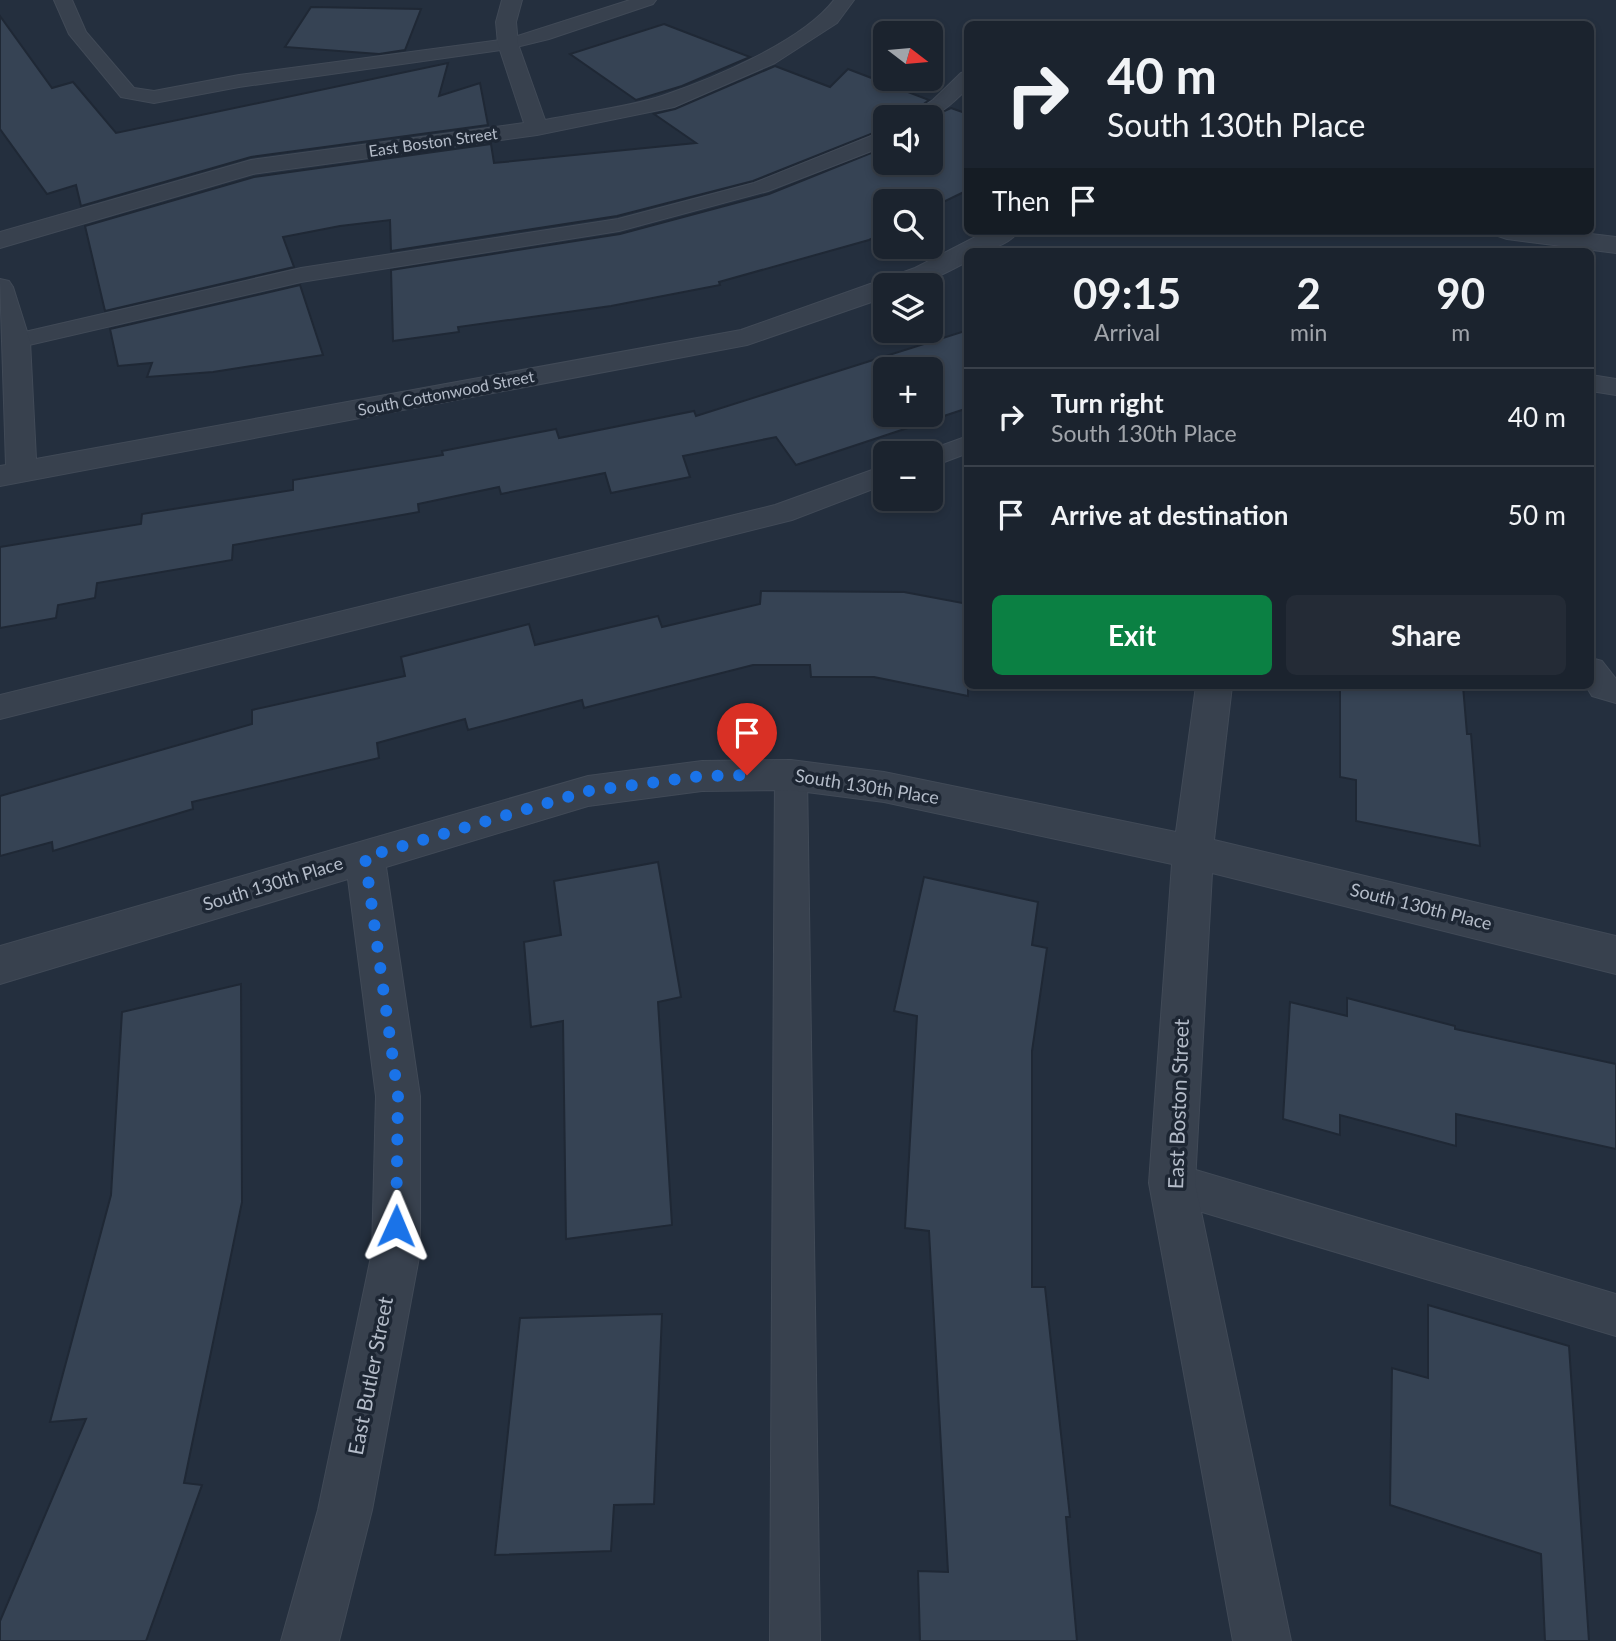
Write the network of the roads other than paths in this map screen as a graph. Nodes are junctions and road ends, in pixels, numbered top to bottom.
1 (63, 0) edge
2 (513, 0) edge
3 (647, 0) edge
4 (844, 0) edge
5 (508, 44) junction
6 (964, 82) edge
7 (938, 105) edge
8 (537, 128) junction
9 (873, 143) edge
10 (998, 235) edge
11 (1538, 235) edge
12 (0, 240) edge
13 (1616, 245) edge
14 (974, 248) edge
15 (964, 253) edge
16 (926, 273) edge
17 (0, 287) edge
18 (873, 293) edge
19 (16, 341) junction
20 (1594, 383) edge
21 (1616, 387) edge
22 (964, 445) edge
23 (943, 453) edge
24 (11, 474) edge
25 (873, 479) edge
26 (1594, 674) edge
27 (1214, 689) edge
28 (1616, 691) edge
29 (0, 707) edge
30 (791, 775) junction
31 (1193, 852) junction
32 (365, 857) junction
33 (1616, 955) edge
34 (0, 965) edge
35 (1172, 1183) junction
36 (1616, 1315) edge
37 (310, 1641) edge
38 (795, 1641) edge
39 (1262, 1641) edge

1 - 5 lane
2 - 5 street
3 - 5 lane
4 - 8 street, East Boston Street
5 - 8 street
6 - 7 lane
8 - 12 street, East Boston Street
9 - 19 lane
10 - 14 street
11 - 13 street
15 - 16 street
17 - 19 street
18 - 24 street, South Cottonwood Street
19 - 24 street
20 - 21 lane
22 - 23 lane
25 - 29 lane
26 - 28 lane
27 - 31 street, East Boston Street
30 - 31 street, South 130th Place
30 - 32 street, South 130th Place
30 - 38 lane
31 - 33 street, South 130th Place
31 - 35 street, East Boston Street
32 - 34 street, South 130th Place
32 - 37 street, East Butler Street
35 - 36 lane
35 - 39 street, East Boston Street

